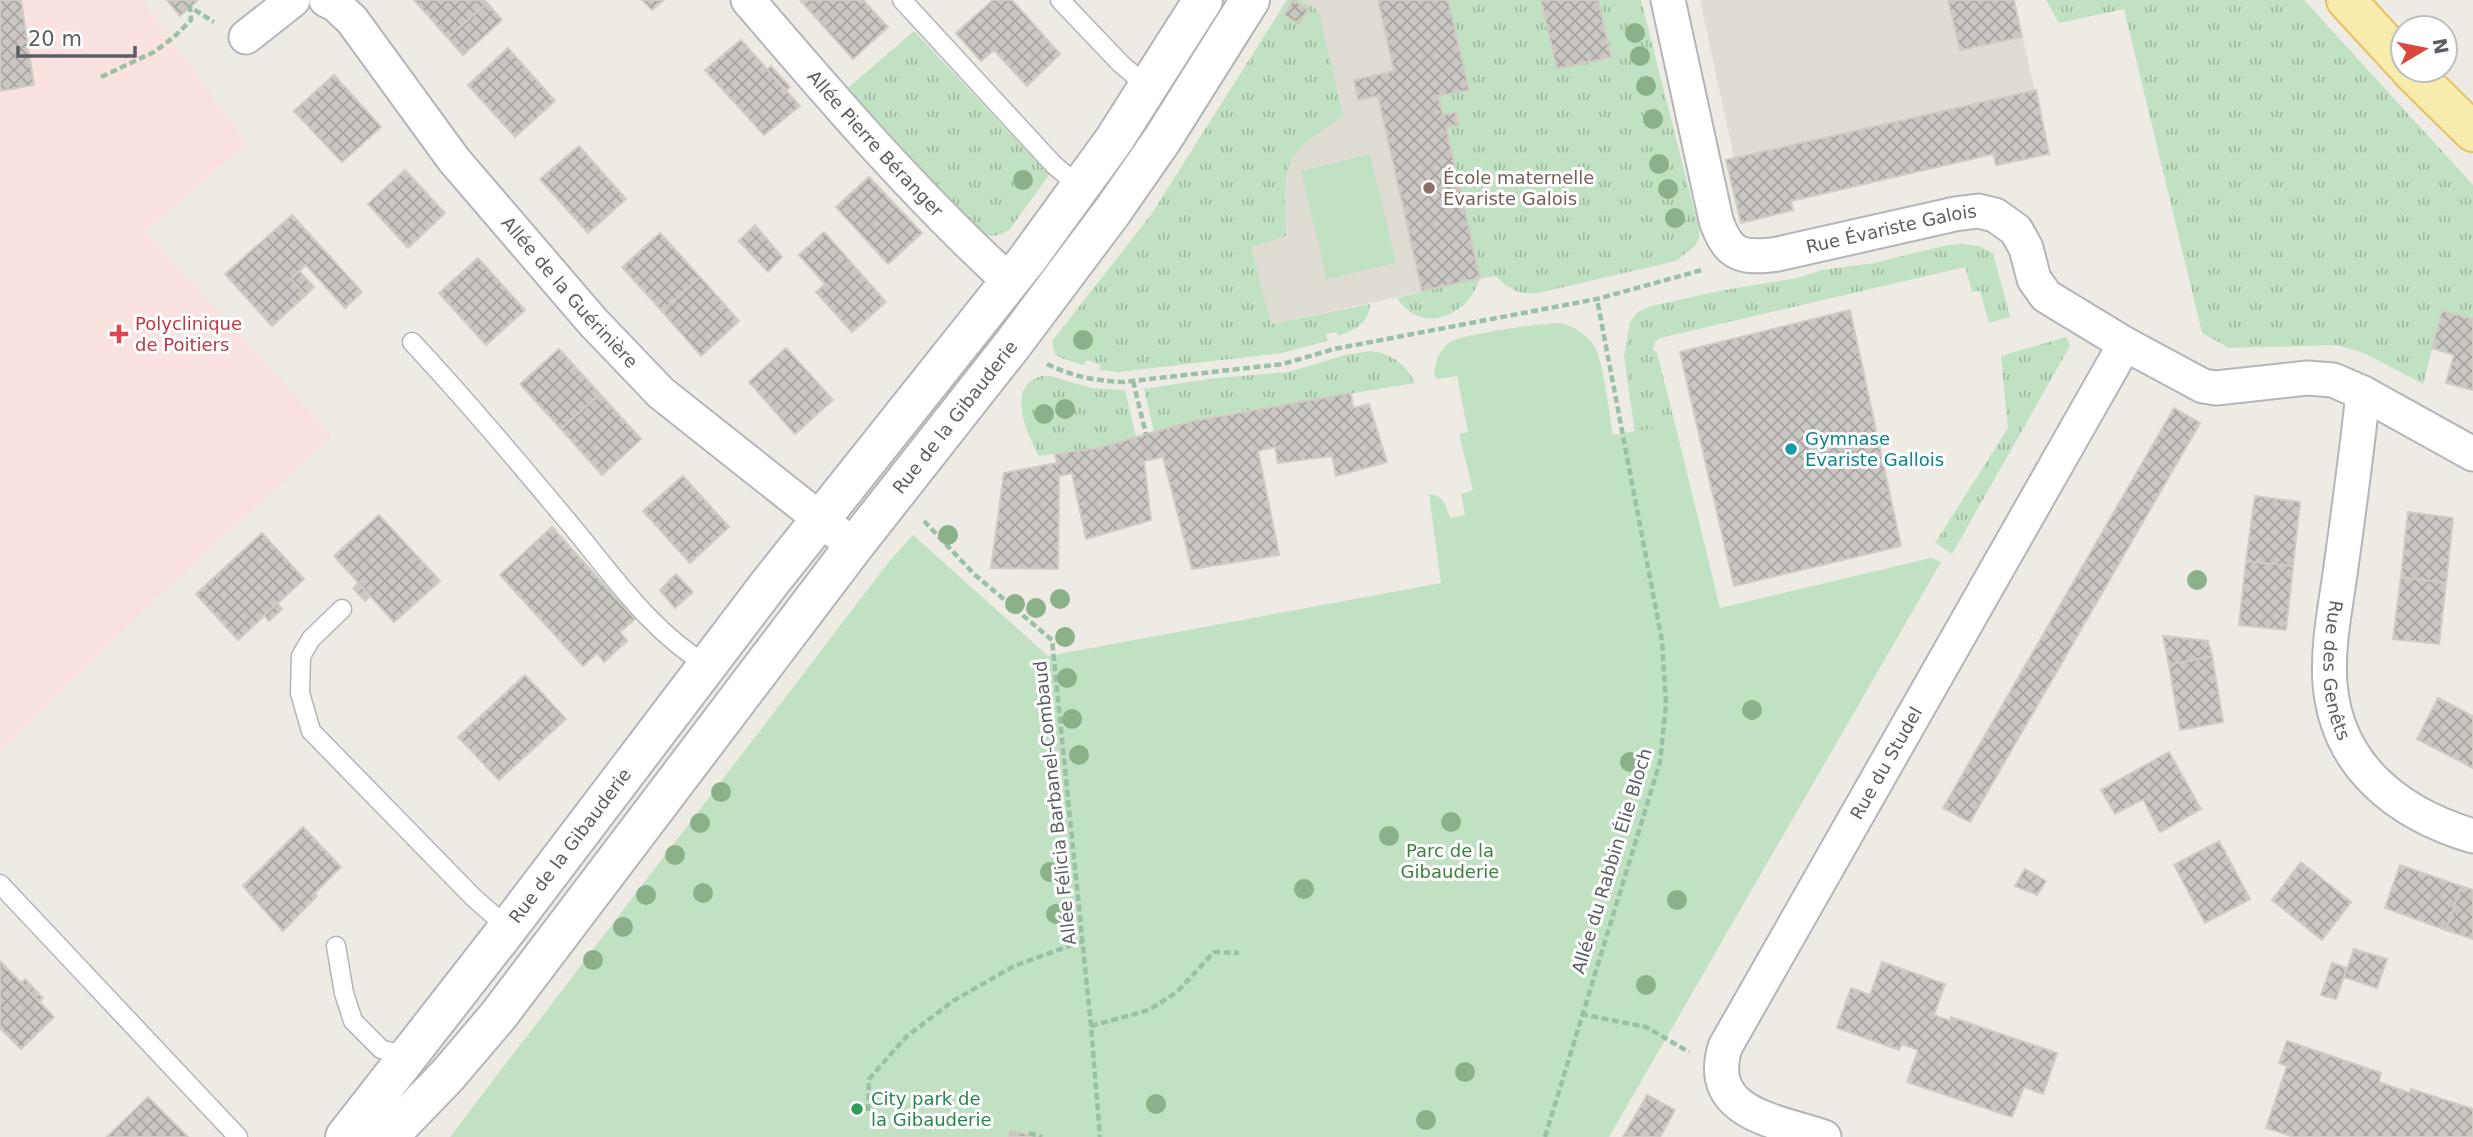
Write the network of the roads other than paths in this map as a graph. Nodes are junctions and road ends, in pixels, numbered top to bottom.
1 (293, 0) edge
2 (326, 0) edge
3 (748, 0) edge
4 (902, 0) edge
5 (1060, 0) edge
6 (1203, 0) edge
7 (1250, 0) edge
8 (1668, 0) edge
9 (2346, 0) edge
10 (250, 35) road end
11 (2389, 47) edge
12 (2424, 84) edge
13 (1148, 87) junction
14 (2473, 132) edge
15 (1080, 187) junction
16 (1009, 281) junction
17 (412, 342) dead end
18 (2125, 344) junction
19 (2363, 393) junction
20 (2473, 454) edge
21 (819, 519) junction
22 (854, 546) junction
23 (342, 609) dead end
24 (707, 665) junction
25 (644, 824) junction
26 (2473, 836) edge
27 (0, 884) edge
28 (508, 928) junction
29 (336, 946) dead end
30 (411, 1052) junction
31 (238, 1137) edge
32 (345, 1137) edge
33 (387, 1137) edge
34 (1824, 1137) edge

1 - 10 street
2 - 21 street, Allée de la Guérinière
3 - 16 street, Allée Pierre Béranger
4 - 15 lane
5 - 13 lane
6 - 13 street, Rue de la Gibauderie
7 - 22 street, Rue de la Gibauderie
8 - 18 street, Rue Évariste Galois
9 - 11 main road
12 - 14 main road
13 - 15 street, Rue de la Gibauderie
15 - 16 street, Rue de la Gibauderie
16 - 21 street, Rue de la Gibauderie
17 - 24 lane
18 - 19 street, Rue Évariste Galois
18 - 34 street, Rue du Studel
19 - 20 street, Rue Évariste Galois
19 - 26 street, Rue des Genêts
21 - 22 street, Allée de la Guérinière
21 - 24 street, Rue de la Gibauderie
21 - 25 street, Rue de la Gibauderie
22 - 25 street, Rue de la Gibauderie
23 - 28 lane
24 - 28 street, Rue de la Gibauderie
25 - 33 street, Rue de la Gibauderie
27 - 31 lane
28 - 30 street, Rue de la Gibauderie
29 - 30 lane
30 - 32 street, Rue de la Gibauderie

